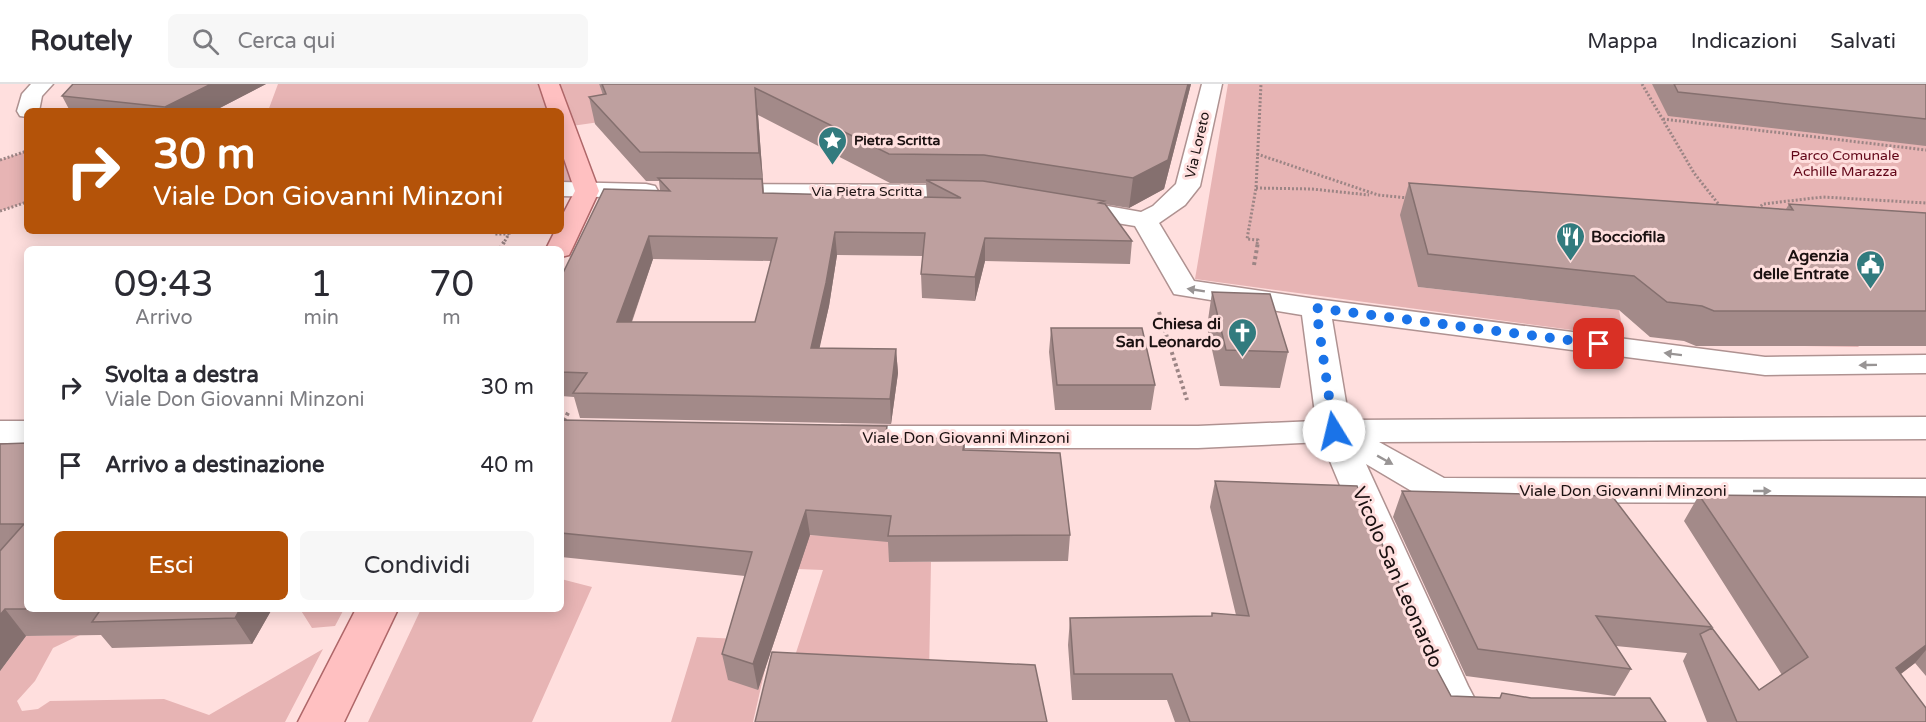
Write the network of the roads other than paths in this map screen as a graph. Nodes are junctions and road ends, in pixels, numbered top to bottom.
1 (44, 84) edge
2 (549, 84) edge
3 (1212, 84) edge
4 (28, 108) edge
5 (558, 108) edge
6 (564, 126) edge
7 (564, 189) edge
8 (587, 191) junction
9 (992, 194) edge
10 (1050, 204) edge
11 (1144, 220) junction
12 (560, 246) edge
13 (1316, 308) junction
14 (1926, 364) edge
15 (1926, 428) edge
16 (1334, 431) junction
17 (0, 432) edge
18 (24, 432) edge
19 (814, 437) edge
20 (1926, 491) edge
21 (376, 612) edge
22 (1469, 705) edge
23 (321, 722) edge

1 - 4 street
2 - 5 main road
3 - 11 street, Via Loreto
6 - 8 main road
7 - 8 street, Via Pietra Scritta
8 - 9 street, Via Pietra Scritta
8 - 12 main road
10 - 11 street
13 -> 11 street
14 -> 13 street
13 - 16 street, Vicolo San Leonardo
15 - 16 street, Viale Don Giovanni Minzoni
16 - 19 street, Viale Don Giovanni Minzoni
16 -> 20 street, Viale Don Giovanni Minzoni
16 - 22 street, Vicolo San Leonardo
17 - 18 street
21 - 23 main road

